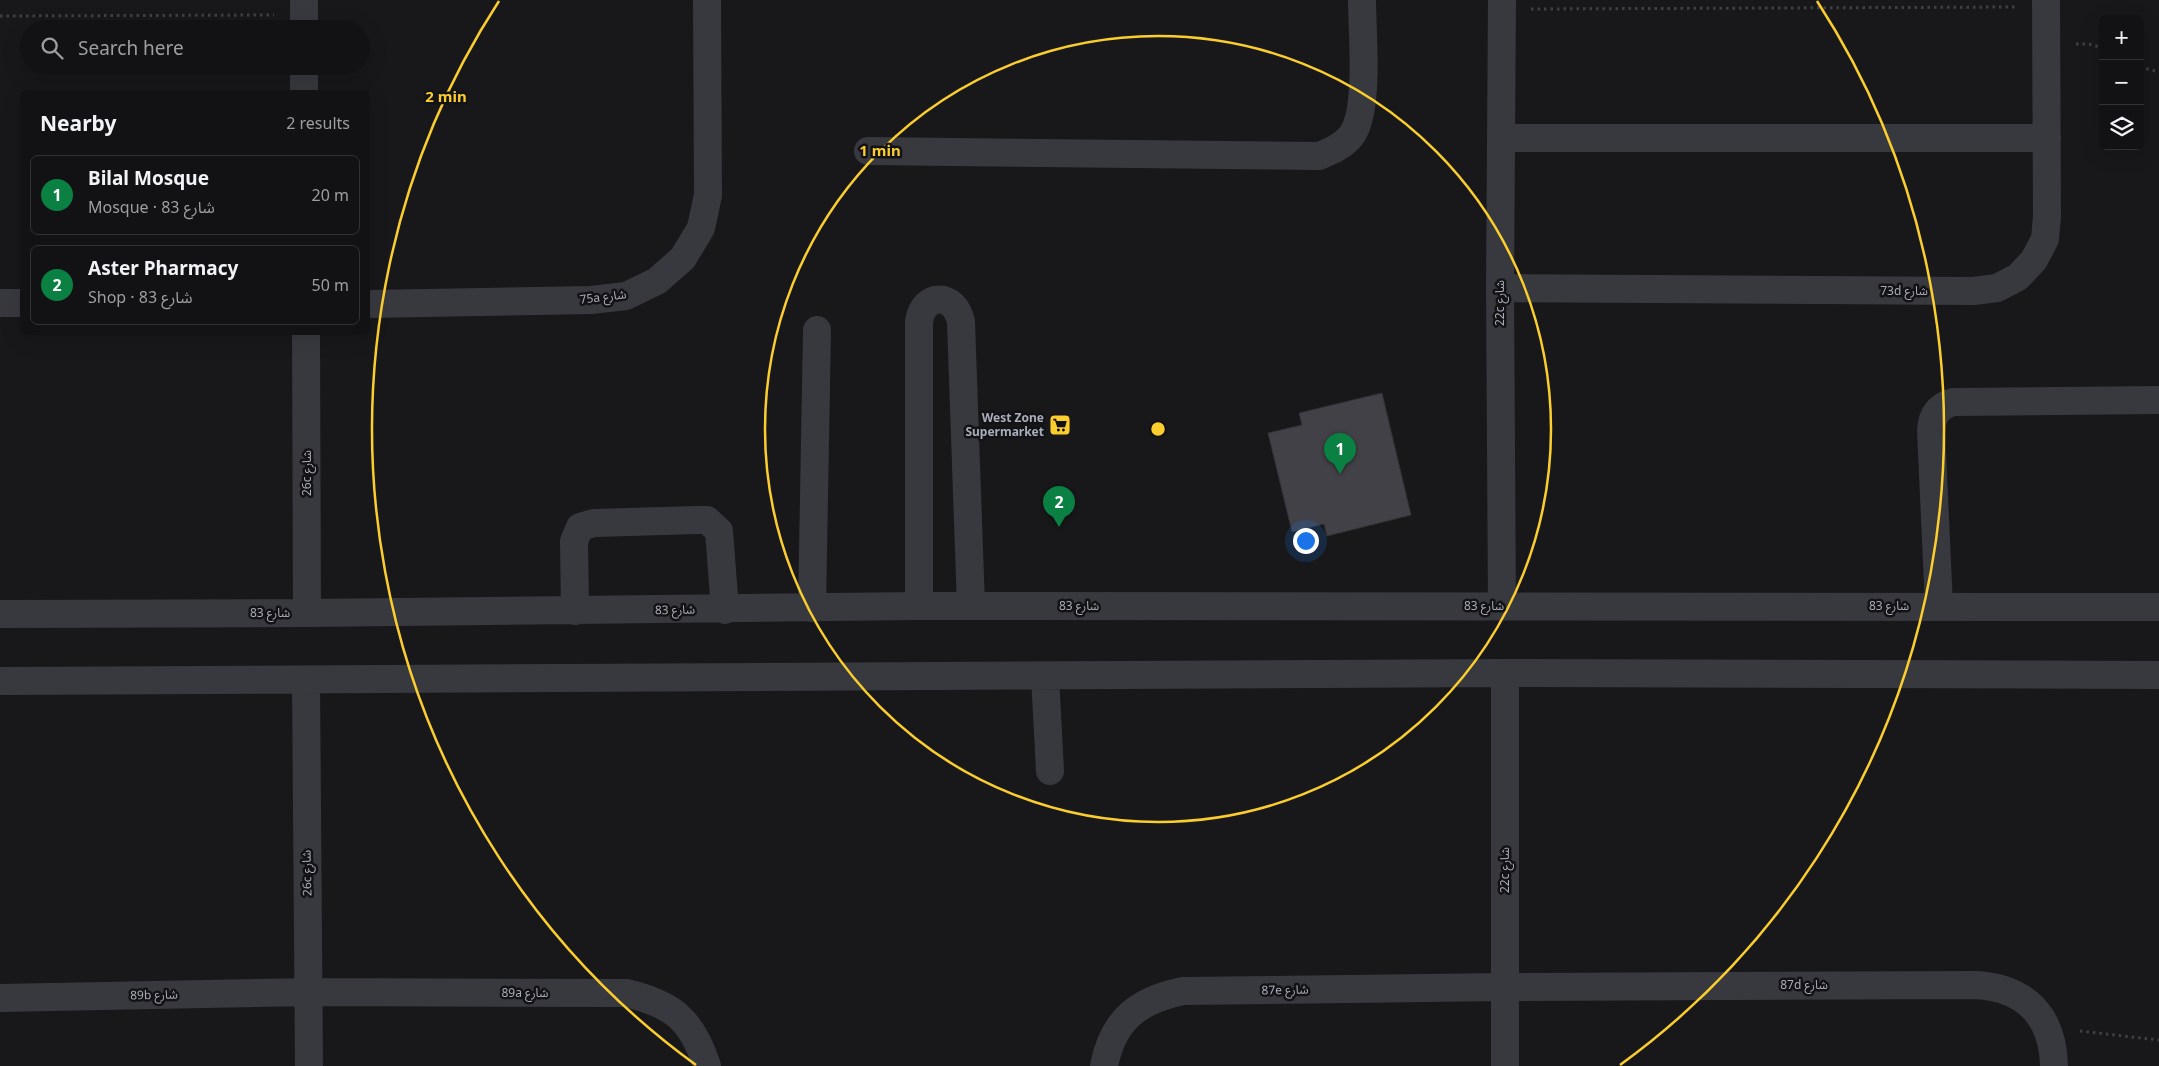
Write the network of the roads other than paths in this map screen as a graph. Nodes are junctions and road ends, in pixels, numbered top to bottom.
1 (707, 0) edge
2 (1362, 0) edge
3 (2046, 3) edge
4 (1502, 5) edge
5 (304, 75) edge
6 (304, 90) edge
7 (1501, 138) junction
8 (2047, 138) junction
9 (868, 151) dead end
10 (1500, 288) junction
11 (0, 303) edge
12 (20, 303) edge
13 (370, 304) edge
14 (817, 330) dead end
15 (306, 335) edge
16 (2159, 400) edge
17 (919, 606) junction
18 (971, 606) junction
19 (1502, 606) junction
20 (1940, 606) junction
21 (2159, 607) edge
22 (812, 608) junction
23 (725, 610) junction
24 (575, 611) junction
25 (307, 613) junction
26 (0, 614) edge
27 (1505, 673) junction
28 (2159, 675) edge
29 (1045, 676) junction
30 (306, 680) junction
31 (0, 682) edge
32 (1050, 771) dead end
33 (1505, 986) junction
34 (309, 992) junction
35 (0, 998) edge
36 (309, 1066) edge
37 (706, 1066) edge
38 (1104, 1066) edge
39 (1505, 1066) edge
40 (2054, 1066) edge

1 - 13 street, 75a شارع
2 - 9 street
3 - 8 street, 73d شارع
4 - 7 street, 22c شارع
5 - 6 street
7 - 8 street
7 - 10 street, 22c شارع
8 - 10 street, 73d شارع
10 - 19 street, 22c شارع
11 - 12 street
14 - 22 street
15 - 25 street, 26c شارع
16 - 20 street
17 - 18 street, شارع 83
17 - 18 street
17 - 22 street, شارع 83
18 - 19 street, شارع 83
19 - 20 street, شارع 83
20 - 21 street, شارع 83
22 - 23 street, شارع 83
23 - 24 street, شارع 83
23 - 24 street
24 - 25 street, شارع 83
25 - 26 street, شارع 83
27 - 28 street
27 - 29 street
27 - 33 street, 22c شارع
29 - 30 street
29 - 32 street
30 - 31 street
30 - 34 street, 26c شارع
33 - 38 street, 87e شارع
33 - 39 street, 22c شارع
33 - 40 street, 87d شارع
34 - 35 street, 89b شارع
34 - 36 street, 26c شارع
34 - 37 street, 89a شارع

